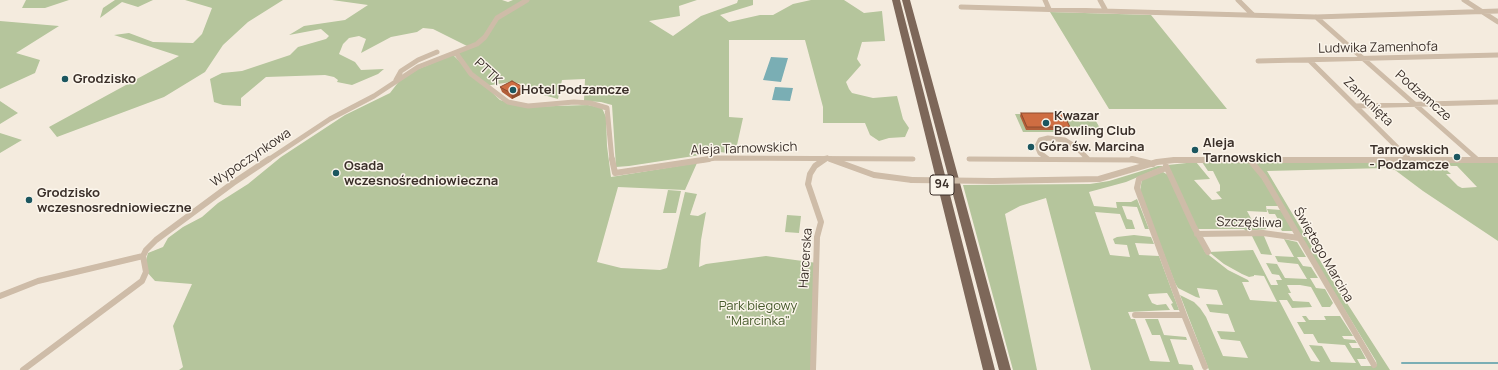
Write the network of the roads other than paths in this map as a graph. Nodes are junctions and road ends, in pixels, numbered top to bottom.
1 (527, 0) edge
2 (896, 0) edge
3 (906, 0) edge
4 (1045, 0) edge
5 (1100, 0) edge
6 (1238, 0) edge
7 (1464, 0) edge
8 (961, 7) dead end
9 (1049, 9) junction
10 (1106, 11) junction
11 (1498, 11) edge
12 (1482, 12) junction
13 (1253, 15) junction
14 (1316, 17) junction
15 (1498, 22) edge
16 (437, 52) dead end
17 (456, 53) junction
18 (1498, 55) edge
19 (1364, 59) junction
20 (1309, 60) junction
21 (1258, 61) dead end
22 (395, 81) junction
23 (579, 97) dead end
24 (1498, 102) edge
25 (582, 103) junction
26 (1416, 105) junction
27 (1356, 106) junction
28 (827, 158) junction
29 (913, 159) dead end
30 (968, 159) dead end
31 (1048, 159) junction
32 (1088, 159) junction
33 (1249, 159) junction
34 (1410, 160) junction
35 (1478, 160) junction
36 (1498, 160) edge
37 (1153, 164) junction
38 (1165, 165) junction
39 (615, 173) joint
40 (1197, 234) junction
41 (1299, 238) junction
42 (1208, 252) dead end
43 (143, 256) junction
44 (0, 296) edge
45 (1134, 315) dead end
46 (1184, 315) junction
47 (1374, 365) dead end
48 (1205, 367) dead end
49 (23, 370) edge
50 (813, 370) edge
51 (989, 370) edge
52 (1005, 370) edge

1 - 17 street, Wypoczynkowa
2 - 51 main road, 94
3 - 52 main road, 94
4 - 9 street
5 - 10 street
6 - 13 street
7 - 12 street
8 - 9 street
9 - 10 street
10 - 13 street
11 - 12 street
12 - 14 street
12 - 15 street
13 - 14 street
14 - 19 street, Podzamcze
16 - 22 street
17 - 22 street, Wypoczynkowa
17 - 25 street, PTTK
18 - 19 street, Ludwika Zamenhofa
19 - 20 street, Ludwika Zamenhofa
19 - 26 street, Podzamcze
20 - 21 street, Ludwika Zamenhofa
20 - 27 street, Zamknięta
22 - 43 street, Wypoczynkowa
23 - 25 street
24 - 26 street
25 - 39 street, PTTK
26 - 27 street
26 - 35 street, Podzamcze
27 - 34 street, Zamknięta
28 - 29 street, Aleja Tarnowskich
28 - 37 street, Aleja Tarnowskich, bridge
28 - 39 street, Aleja Tarnowskich
28 - 50 street, Harcerska
30 - 31 street, Aleja Tarnowskich
31 - 32 street, Aleja Tarnowskich
31 - 32 street
32 - 37 street, Aleja Tarnowskich
33 - 34 street, Aleja Tarnowskich
33 - 38 street, Aleja Tarnowskich
33 - 41 street, Świętego Marcina
34 - 35 street, Aleja Tarnowskich
35 - 36 street, Aleja Tarnowskich
37 - 38 street, Aleja Tarnowskich
38 - 40 street
38 - 46 street
40 - 41 street, Szczęśliwa
40 - 42 street
41 - 47 street, Świętego Marcina
43 - 44 street
43 - 49 street
45 - 46 street
46 - 48 street

